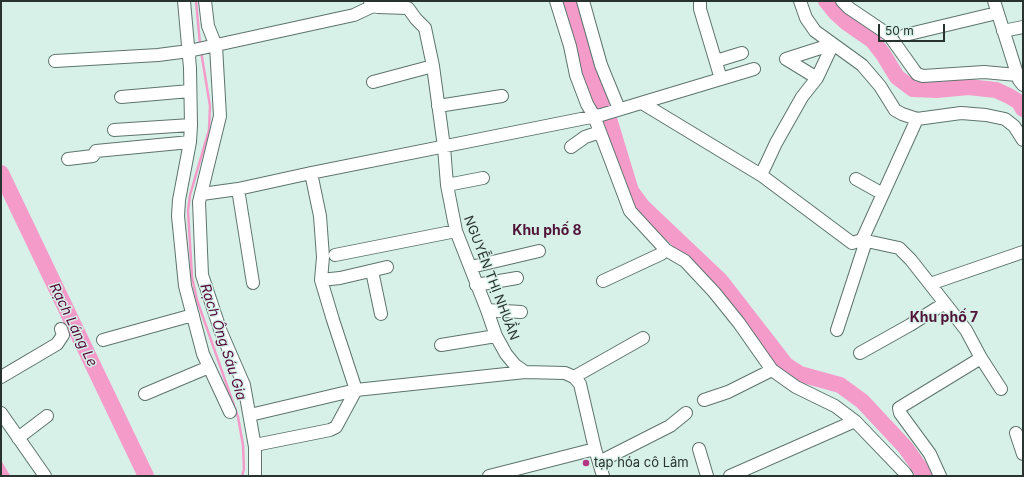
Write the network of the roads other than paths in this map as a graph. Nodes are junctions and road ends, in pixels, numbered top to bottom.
1 (184, 1) edge
2 (205, 1) edge
3 (556, 1) edge
4 (584, 1) edge
5 (700, 1) edge
6 (800, 1) edge
7 (842, 1) edge
8 (994, 1) edge
9 (371, 3) edge
10 (413, 3) edge
11 (997, 13) junction
12 (1023, 27) edge
13 (1003, 31) junction
14 (905, 35) dead end
15 (833, 44) junction
16 (214, 46) junction
17 (190, 51) junction
18 (742, 52) dead end
19 (55, 61) dead end
20 (716, 61) junction
21 (433, 66) junction
22 (754, 70) dead end
23 (817, 78) junction
24 (721, 79) junction
25 (1020, 80) edge
26 (373, 82) dead end
27 (190, 91) junction
28 (502, 96) dead end
29 (121, 97) dead end
30 (642, 103) junction
31 (438, 106) junction
32 (617, 110) junction
33 (598, 115) junction
34 (917, 119) junction
35 (191, 125) junction
36 (114, 130) dead end
37 (600, 132) junction
38 (1023, 140) edge
39 (190, 142) junction
40 (444, 147) junction
41 (571, 147) dead end
42 (68, 158) dead end
43 (312, 173) junction
44 (761, 175) junction
45 (483, 178) dead end
46 (856, 179) dead end
47 (447, 185) junction
48 (238, 189) junction
49 (202, 194) junction
50 (883, 194) junction
51 (456, 231) junction
52 (864, 241) junction
53 (666, 250) junction
54 (539, 251) dead end
55 (1023, 252) edge
56 (335, 255) dead end
57 (387, 267) dead end
58 (471, 267) junction
59 (372, 271) junction
60 (517, 278) dead end
61 (321, 280) junction
62 (603, 282) dead end
63 (253, 283) dead end
64 (930, 284) junction
65 (476, 285) junction
66 (945, 303) junction
67 (487, 310) junction
68 (521, 312) dead end
69 (381, 314) dead end
70 (193, 315) junction
71 (61, 329) dead end
72 (837, 330) dead end
73 (496, 336) junction
74 (643, 338) dead end
75 (103, 340) dead end
76 (441, 345) dead end
77 (860, 353) dead end
78 (981, 358) junction
79 (209, 367) junction
80 (772, 370) junction
81 (525, 372) junction
82 (1, 377) edge
83 (574, 377) junction
84 (1001, 389) dead end
85 (356, 390) junction
86 (145, 394) dead end
87 (704, 400) dead end
88 (230, 412) dead end
89 (1, 413) edge
90 (686, 413) dead end
91 (250, 415) junction
92 (46, 416) dead end
93 (855, 421) junction
94 (1016, 433) dead end
95 (18, 438) junction
96 (255, 445) junction
97 (595, 449) junction
98 (699, 449) dead end
99 (1023, 454) edge
100 (599, 462) junction
101 (45, 476) edge
102 (255, 476) edge
103 (489, 476) edge
104 (604, 476) edge
105 (706, 476) edge
106 (730, 476) edge
107 (906, 476) edge
108 (940, 476) edge

1 - 17 street
2 - 16 street
3 - 33 street
4 - 32 street
5 - 20 street
6 - 15 street
7 - 25 street
8 - 11 street
9 - 10 street, NGUYỄN THỊ NHUẦN
9 - 16 street
10 - 21 street, NGUYỄN THỊ NHUẦN
11 - 13 street
11 - 14 street
12 - 13 street
13 - 25 street
15 - 23 street
15 - 23 street
15 - 34 street
16 - 17 street
16 - 49 street
17 - 19 street
17 - 27 street
18 - 20 street
20 - 24 street
21 - 26 street
21 - 31 street, NGUYỄN THỊ NHUẦN
22 - 24 street
23 - 44 street
24 - 30 street
27 - 29 street
27 - 35 street
28 - 31 street
30 - 32 street
30 - 44 street
31 - 40 street, NGUYỄN THỊ NHUẦN
32 - 33 street
33 - 37 street
33 - 40 street
34 - 38 street
34 - 50 street
35 - 36 street
35 - 39 street
37 - 41 street
37 - 53 street
39 - 42 street
39 - 70 street
40 - 43 street
40 - 47 street, NGUYỄN THỊ NHUẦN
43 - 48 street
43 - 61 street
44 - 52 street
45 - 47 street
46 - 50 street
47 - 51 street, NGUYỄN THỊ NHUẦN
48 - 49 street
48 - 63 street
49 - 91 street
50 - 52 street
51 - 56 street
51 - 58 street, NGUYỄN THỊ NHUẦN
52 - 64 street
52 - 72 street
53 - 62 street
53 - 80 street
54 - 58 street
55 - 64 street
57 - 59 street
58 - 65 street, NGUYỄN THỊ NHUẦN
59 - 61 street
59 - 69 street
60 - 65 street
61 - 85 street
64 - 66 street
65 - 67 street, NGUYỄN THỊ NHUẦN
66 - 77 street
66 - 78 street
67 - 68 street
67 - 73 street, NGUYỄN THỊ NHUẦN
70 - 75 street
70 - 79 street
71 - 82 street
73 - 76 street
73 - 81 street, NGUYỄN THỊ NHUẦN
74 - 83 street
78 - 84 street
78 - 108 street
79 - 86 street
79 - 88 street
80 - 87 street
80 - 93 street
81 - 83 street
81 - 85 street
83 - 97 street
85 - 91 street
85 - 96 street
89 - 95 street
90 - 100 street
91 - 96 street
92 - 95 street
93 - 106 street
93 - 107 street
94 - 99 street
95 - 101 street
96 - 102 street
97 - 100 street
97 - 103 street
98 - 105 street
100 - 104 street

